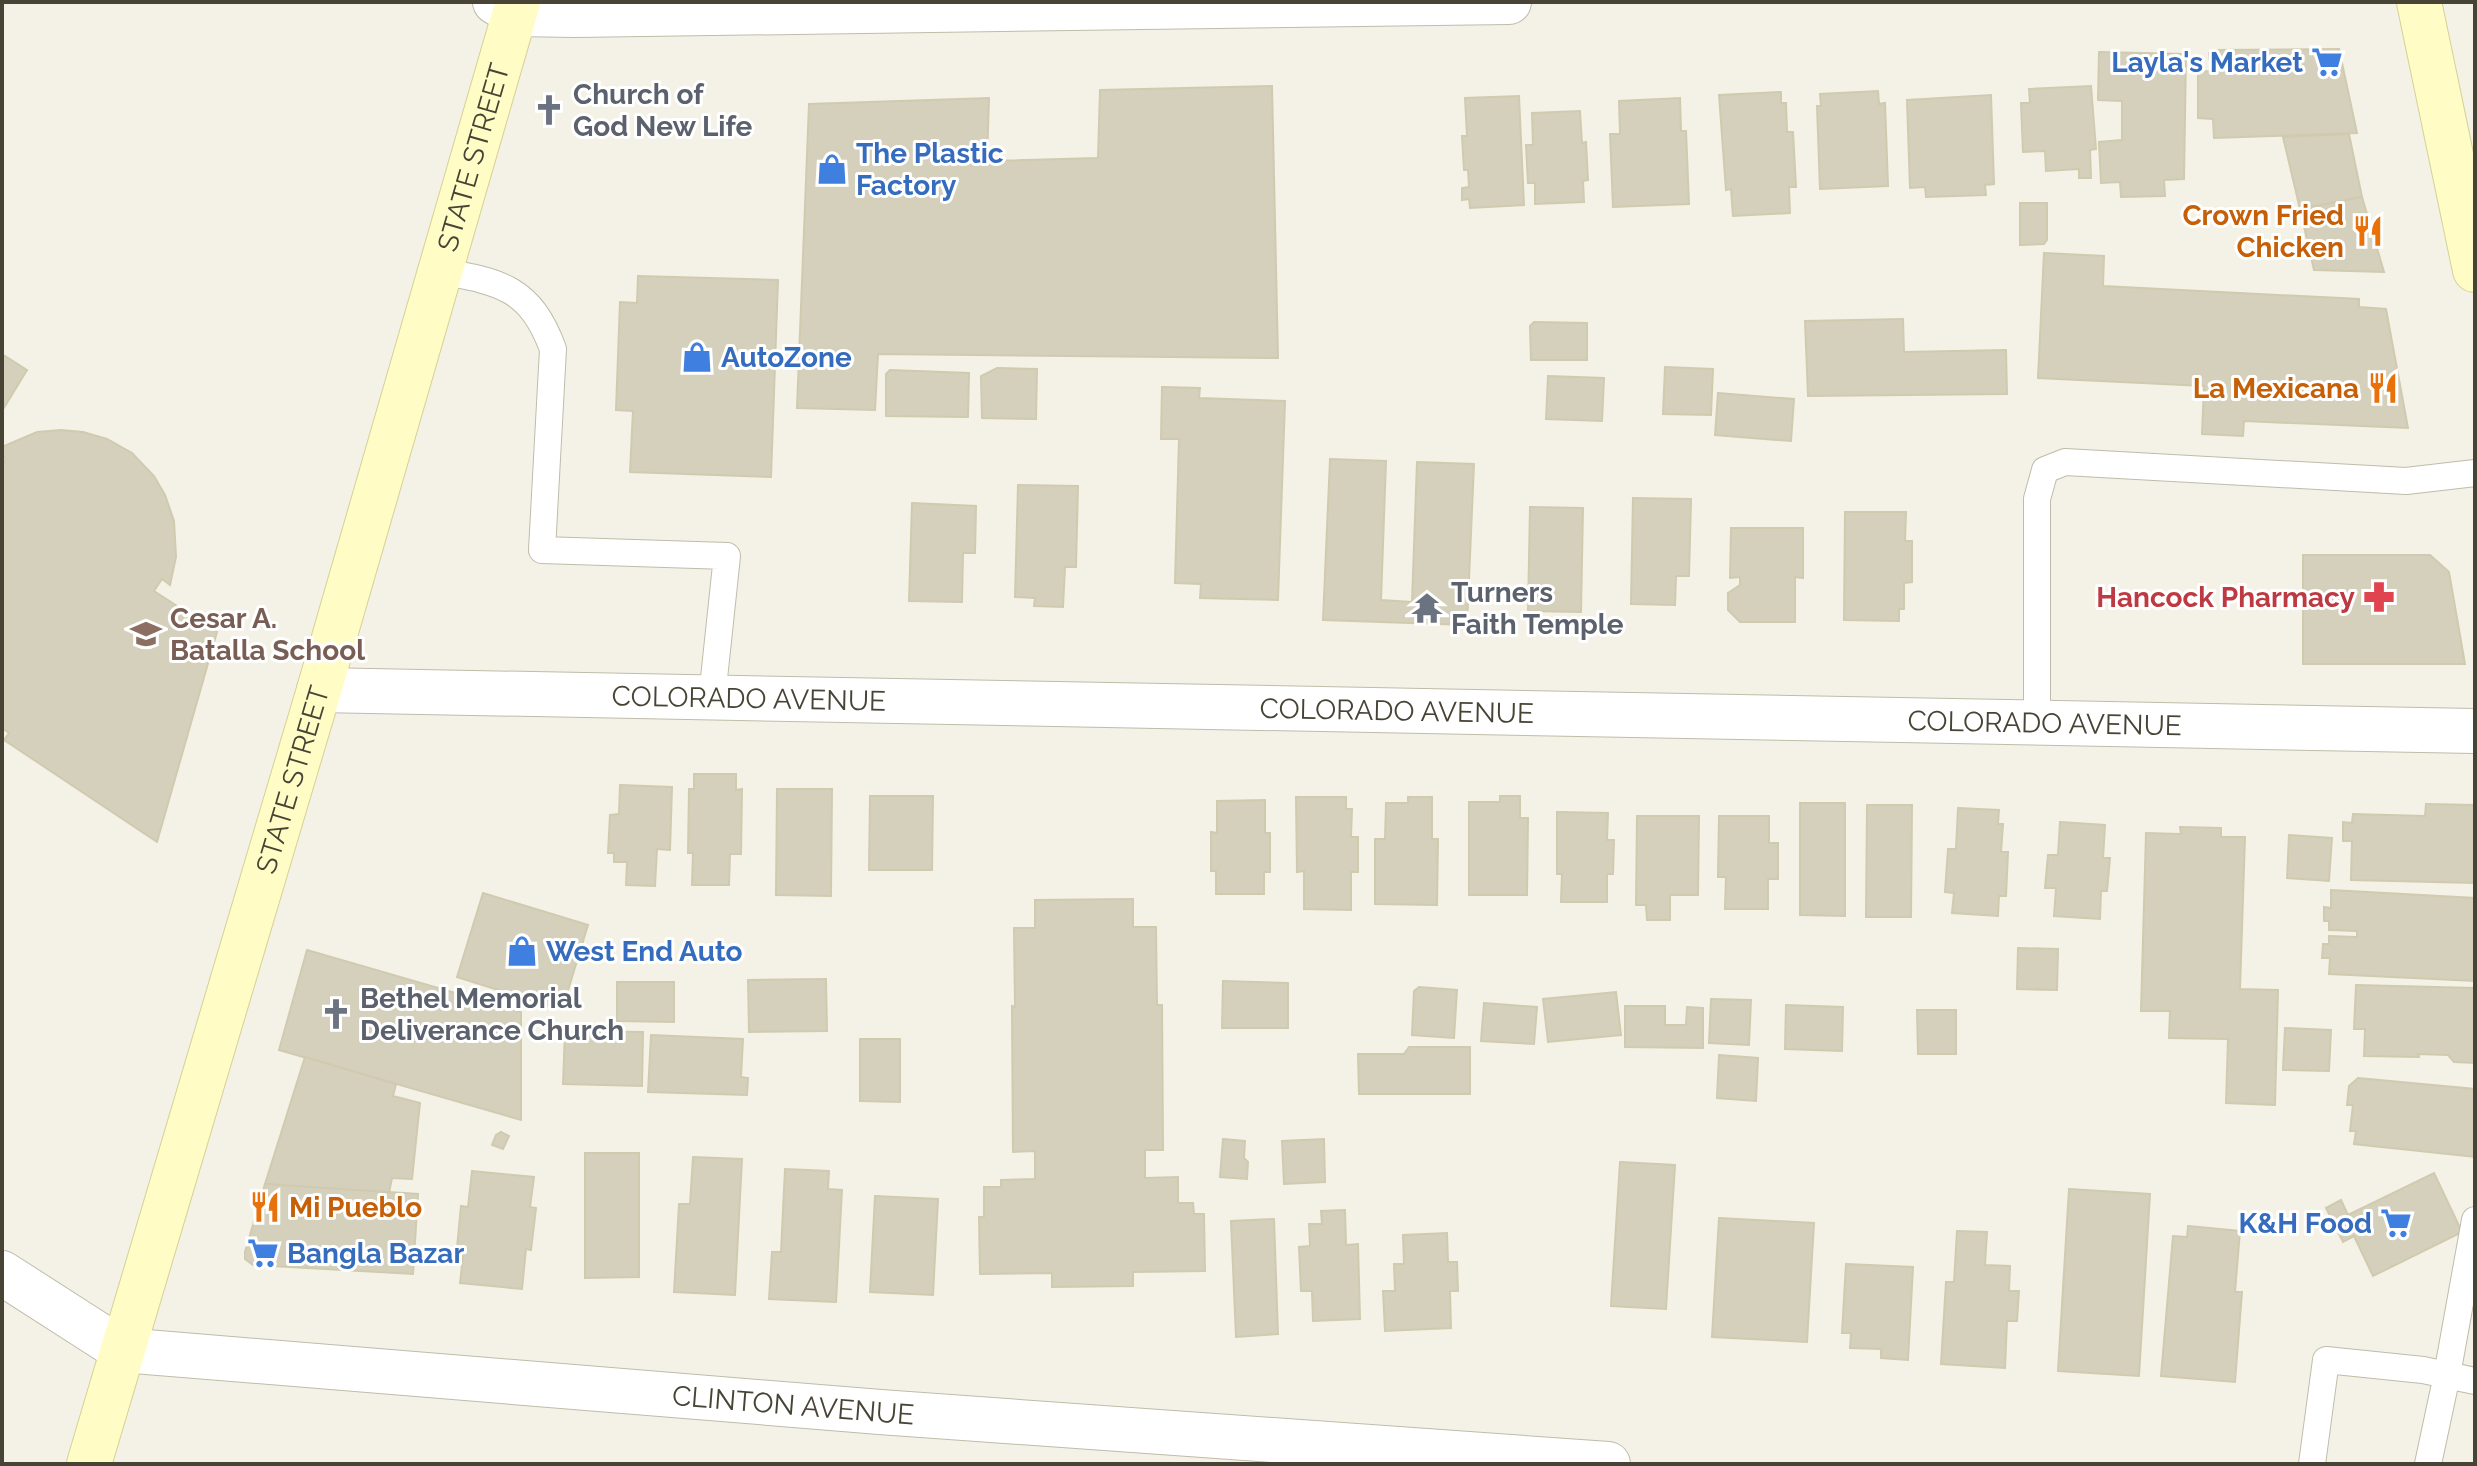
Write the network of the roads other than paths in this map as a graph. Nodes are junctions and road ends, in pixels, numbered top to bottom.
1 (1509, 2) edge
2 (2419, 2) edge
3 (1371, 3) edge
4 (985, 5) edge
5 (509, 6) edge
6 (2475, 270) edge
7 (440, 271) junction
8 (2475, 473) edge
9 (319, 690) junction
10 (712, 697) junction
11 (2037, 723) junction
12 (2475, 731) edge
13 (2475, 1220) edge
14 (2, 1273) edge
15 (122, 1350) junction
16 (2447, 1375) junction
17 (2475, 1381) edge
18 (89, 1464) edge
19 (1608, 1464) edge
20 (2312, 1464) edge
21 (2428, 1464) edge

1 - 3 street
2 - 6 main road
3 - 4 street
4 - 5 street
5 - 7 main road, STATE STREET
7 - 9 main road, STATE STREET
7 - 10 lane
8 - 11 lane
9 - 10 street, COLORADO AVENUE
9 - 15 main road, STATE STREET
10 - 11 street, COLORADO AVENUE
11 - 12 street, COLORADO AVENUE
13 - 16 lane
14 - 15 street, CLINTON AVENUE
15 - 18 main road, STATE STREET
15 - 19 street, CLINTON AVENUE
16 - 17 lane
16 - 20 lane
16 - 21 lane

